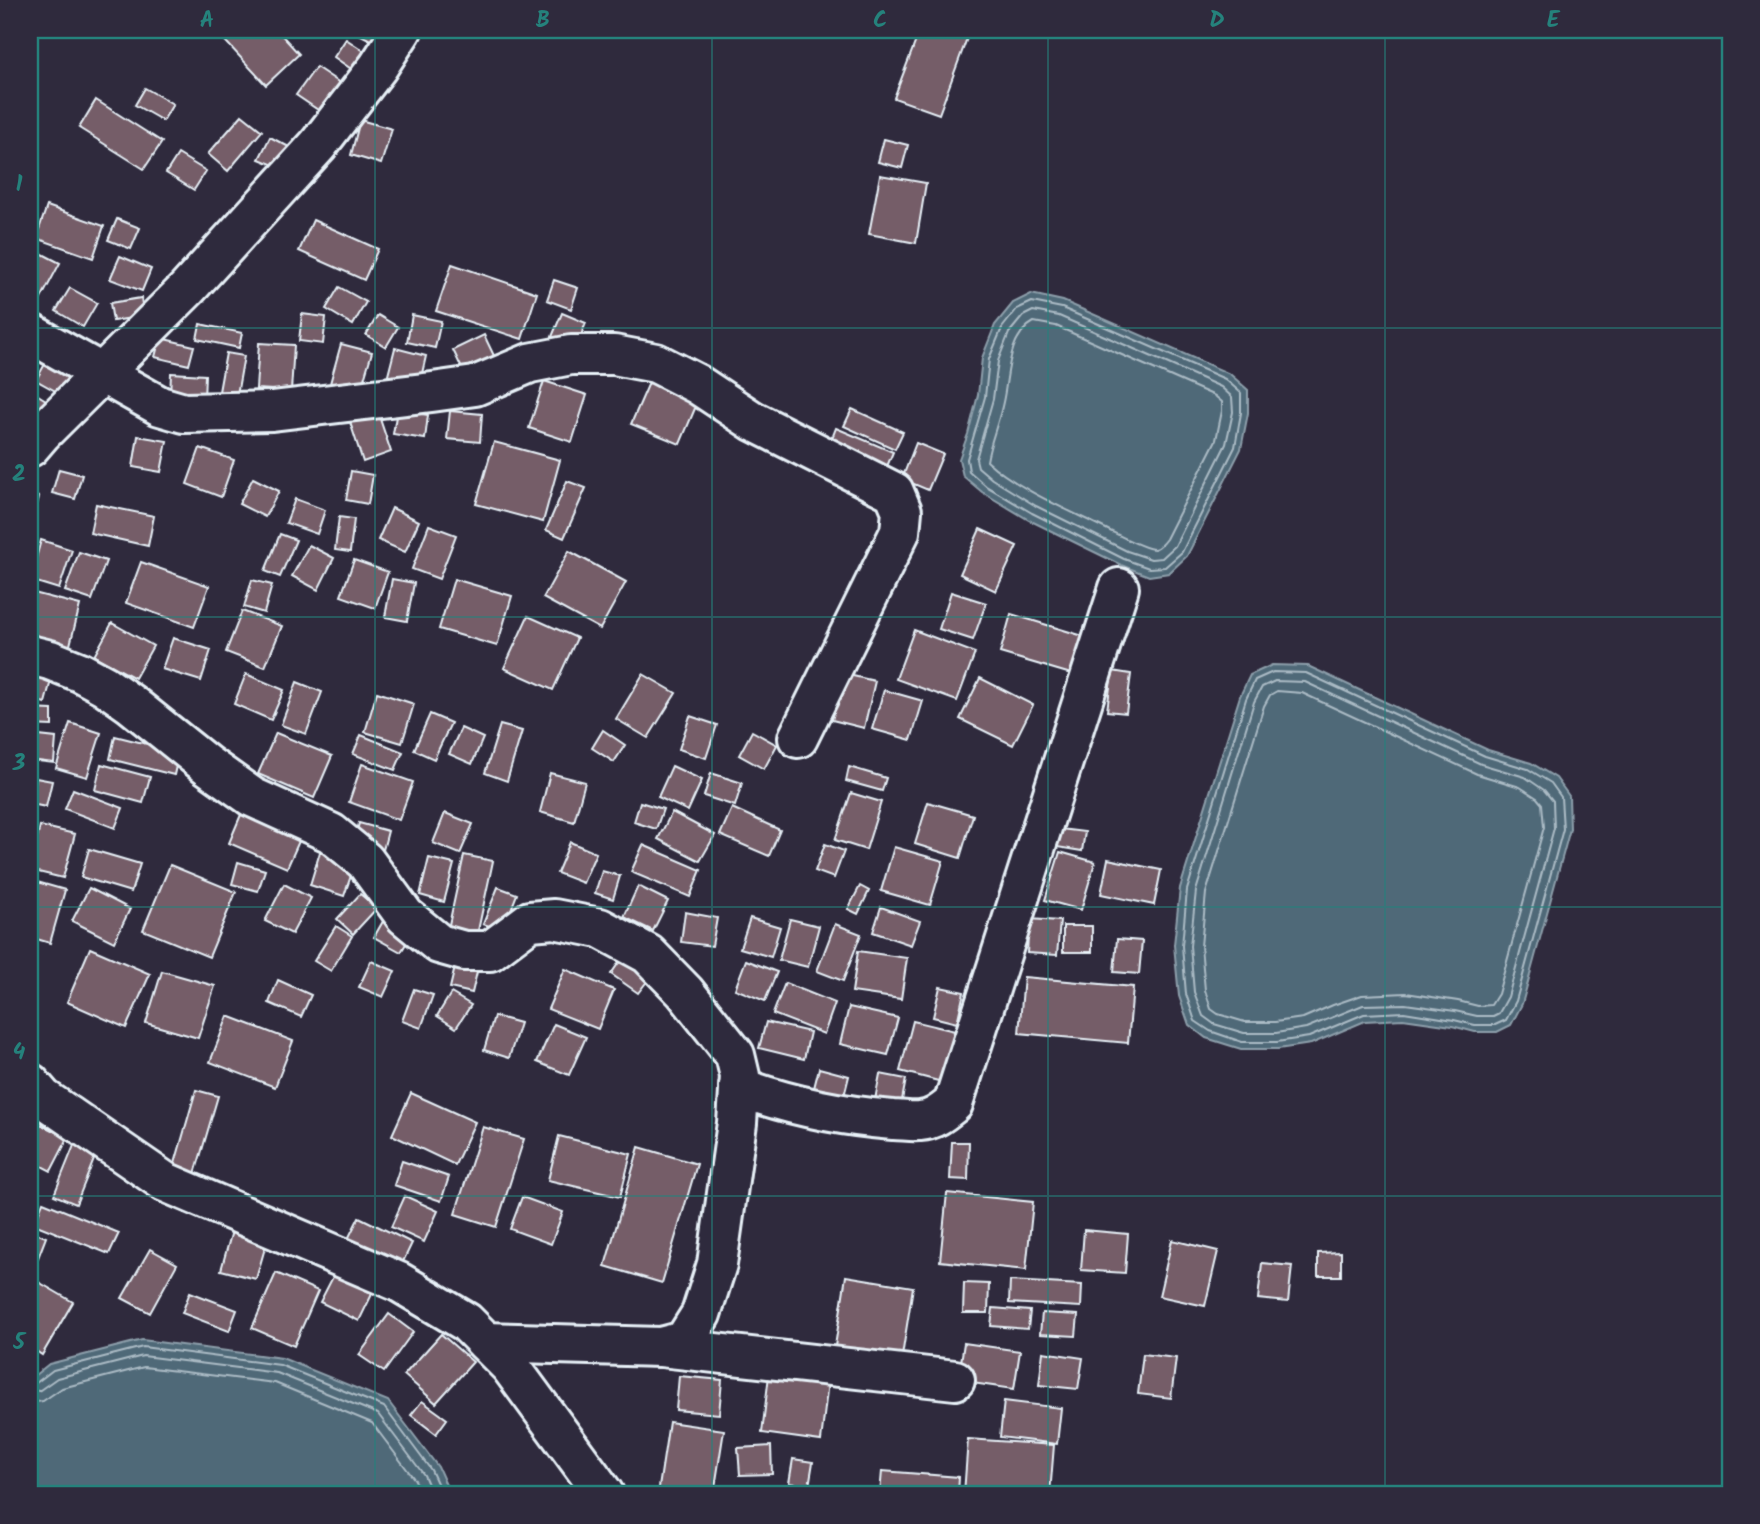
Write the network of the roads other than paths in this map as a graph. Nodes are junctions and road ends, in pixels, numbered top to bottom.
1 (402, 30) edge
2 (30, 333) edge
3 (102, 374) junction
4 (30, 447) edge
5 (1119, 588) dead end
6 (30, 655) edge
7 (798, 738) dead end
8 (30, 1083) edge
9 (739, 1087) junction
10 (486, 1342) junction
11 (661, 1347) junction
12 (955, 1380) dead end
13 (604, 1494) edge

1 - 3 street
2 - 3 street
3 - 4 street
3 - 7 street
5 - 9 street
6 - 9 street
8 - 10 street
9 - 11 street
10 - 11 street
10 - 13 street
11 - 12 street

